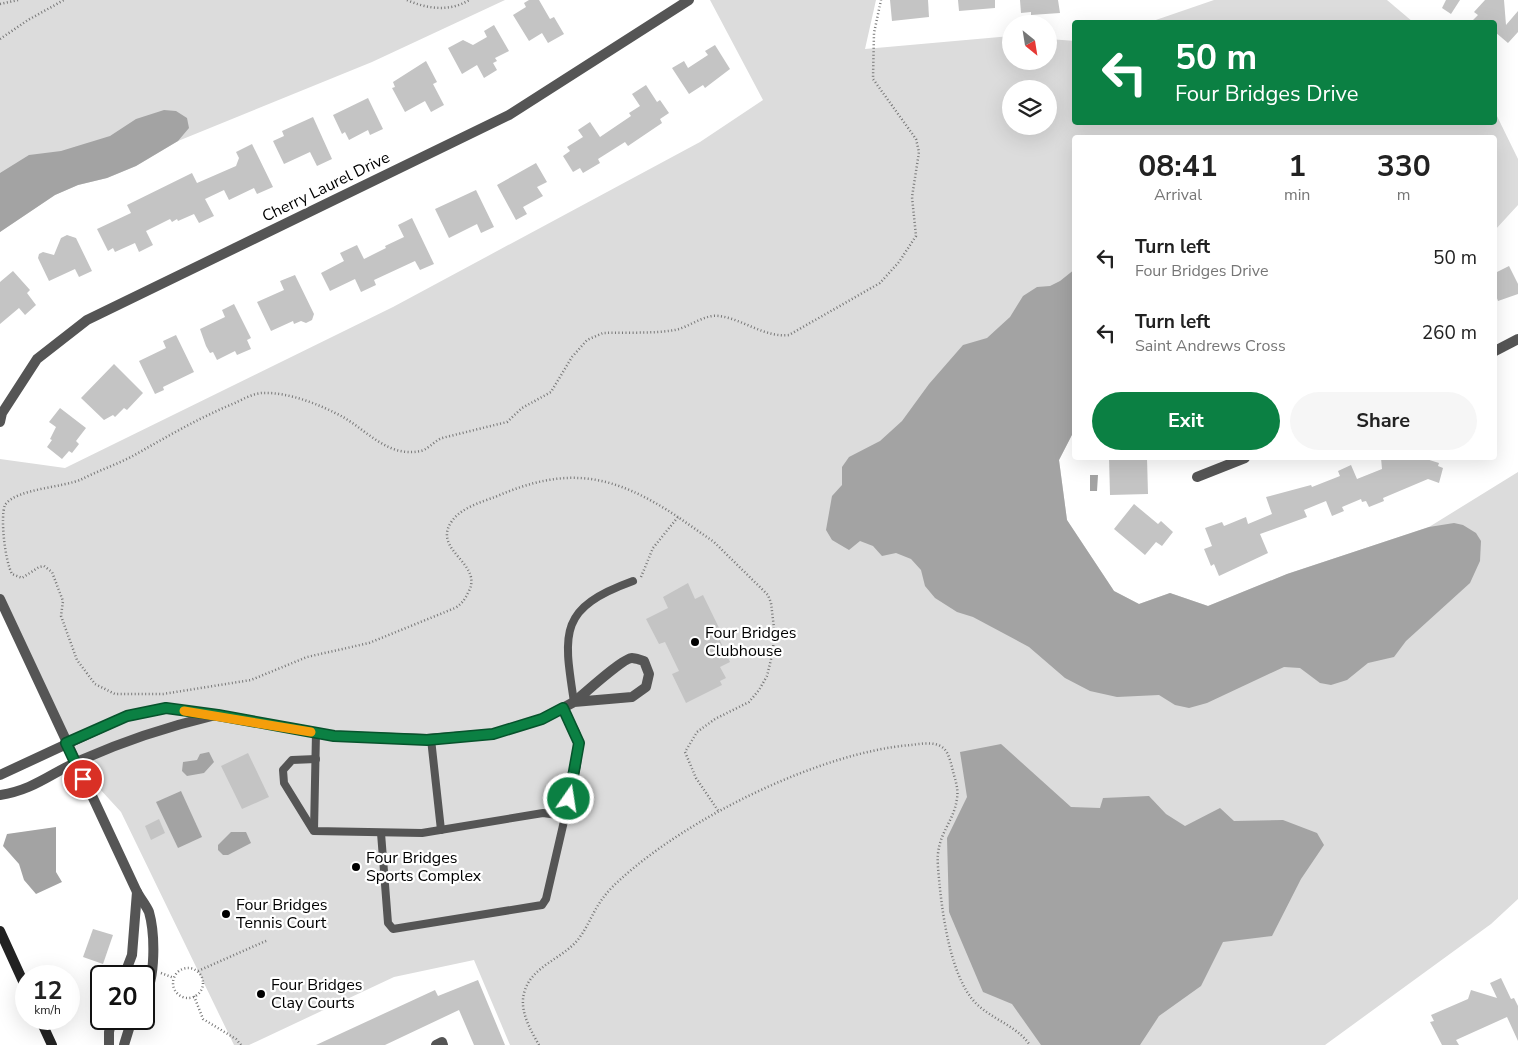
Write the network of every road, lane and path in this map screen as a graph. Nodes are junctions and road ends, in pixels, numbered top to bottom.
1 (18, 0) edge
2 (64, 0) edge
3 (407, 0) edge
4 (469, 0) edge
5 (689, 0) edge
6 (881, 0) edge
7 (0, 4) edge
8 (0, 39) edge
9 (1518, 339) edge
10 (1497, 350) edge
11 (0, 422) edge
12 (1240, 460) edge
13 (1197, 477) dead end
14 (678, 516) junction
15 (633, 581) joint
16 (0, 599) edge
17 (574, 702) junction
18 (563, 708) junction
19 (218, 715) junction
20 (316, 733) junction
21 (431, 739) junction
22 (66, 743) junction
23 (316, 759) junction
24 (76, 762) junction
25 (0, 775) edge
26 (0, 795) edge
27 (719, 812) junction
28 (565, 816) junction
29 (441, 830) junction
30 (314, 831) junction
31 (381, 833) junction
32 (136, 892) junction
33 (0, 931) edge
34 (268, 940) dead end
35 (16, 965) edge
36 (128, 965) edge
37 (151, 965) edge
38 (198, 971) junction
39 (194, 996) junction
40 (45, 1030) edge
41 (111, 1030) edge
42 (129, 1030) edge
43 (52, 1045) edge
44 (109, 1045) edge
45 (124, 1045) edge
46 (241, 1045) edge
47 (436, 1045) edge
48 (443, 1045) edge
49 (539, 1045) edge
50 (1030, 1045) edge

1 - 7 path
2 - 8 path
3 - 4 path
5 - 11 street, Cherry Laurel Drive
6 - 14 path
9 - 10 street
12 - 13 street
14 - 15 path
14 - 27 path
15 - 17 lane
16 - 22 street
17 - 17 street
17 - 18 street
18 - 21 street
18 - 28 lane
19 - 20 street
19 - 22 street
19 - 24 street
20 - 21 street
20 - 23 lane
21 - 29 lane
22 - 24 street
22 - 25 street
23 - 30 lane
23 - 30 lane
24 - 26 street
24 - 32 street
27 - 49 path
27 - 50 path
28 - 29 lane
28 - 31 lane
29 - 31 lane
30 - 31 lane
32 - 36 street
32 - 37 street
33 - 35 main road
34 - 38 path
38 - 39 path
38 - 39 path
39 - 46 path
40 - 43 main road
41 - 44 street
42 - 45 street
47 - 48 street

